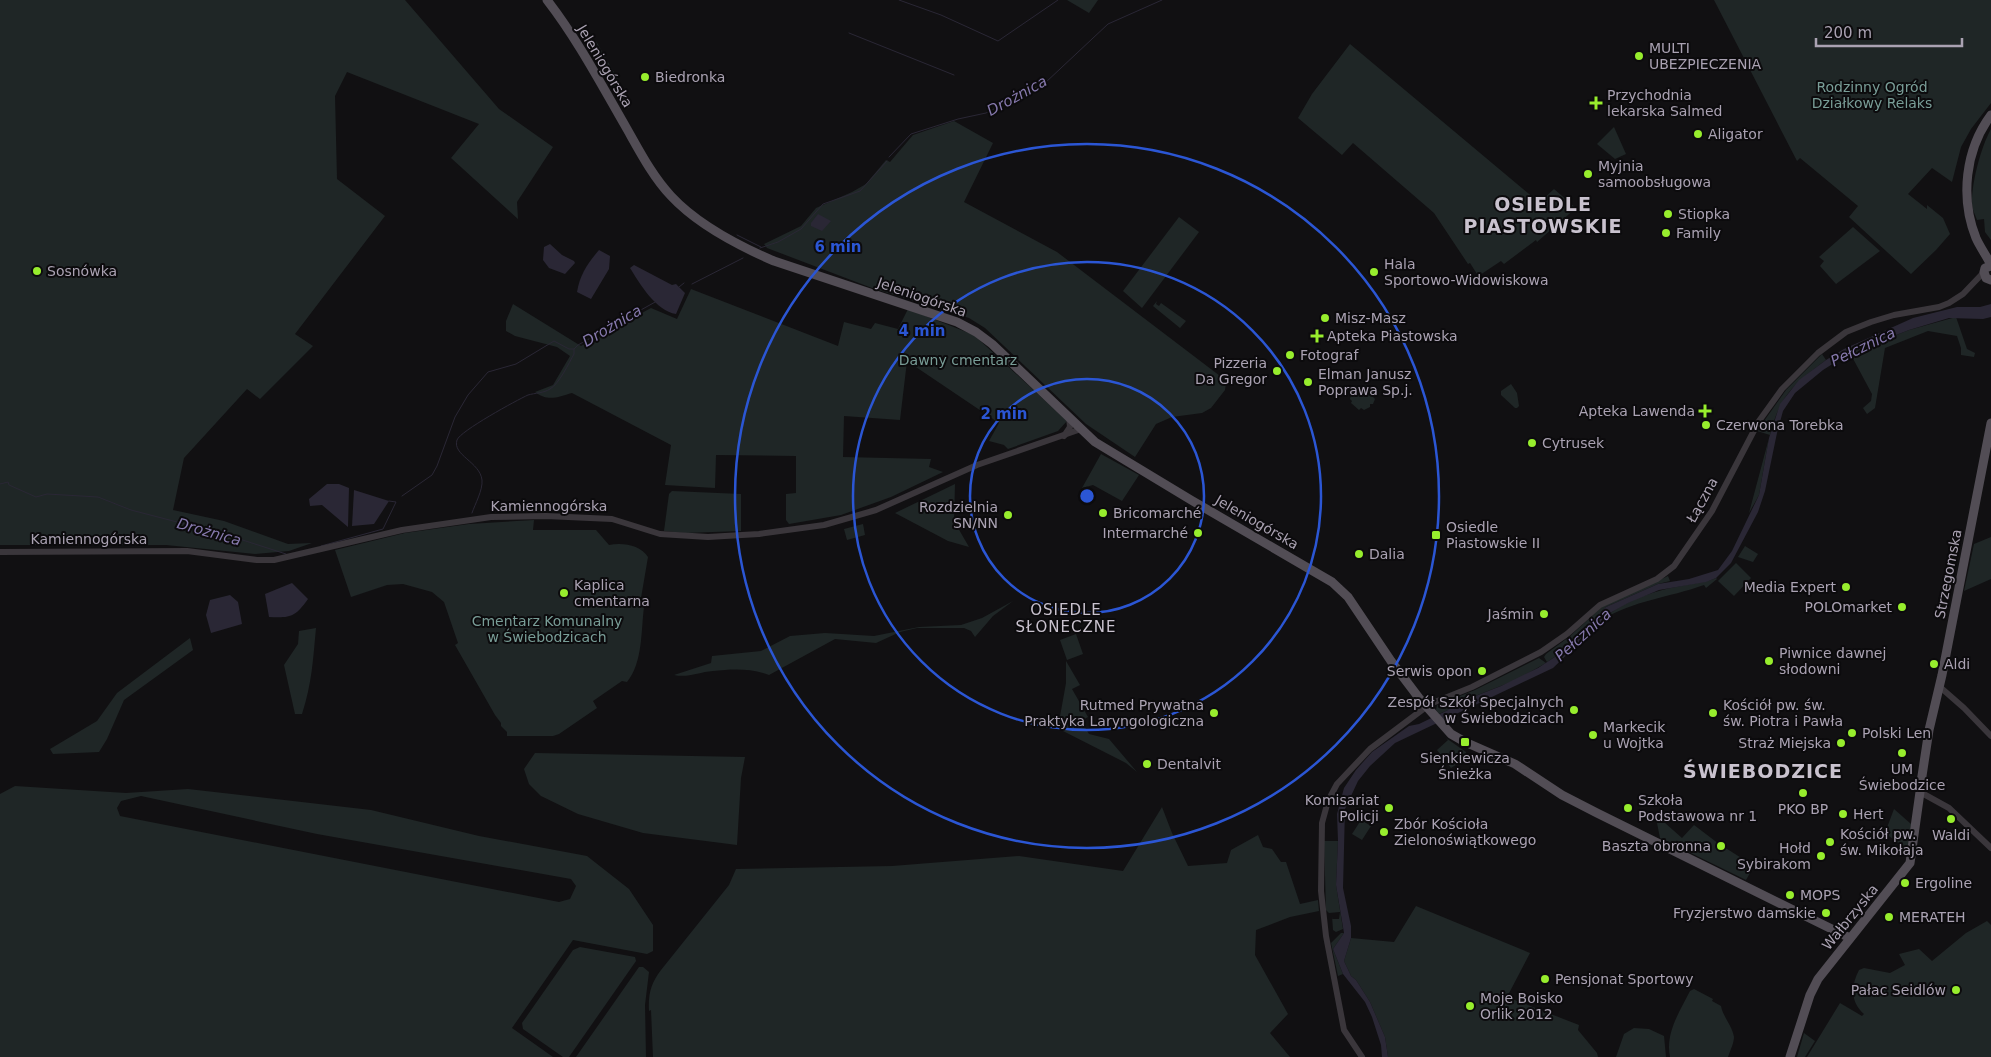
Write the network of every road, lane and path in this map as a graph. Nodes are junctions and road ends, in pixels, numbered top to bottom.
1 (546, 0) edge
2 (1991, 116) edge
3 (1988, 271) edge
4 (1069, 417) junction
5 (1991, 423) edge
6 (1081, 429) junction
7 (1064, 436) junction
8 (0, 552) edge
9 (1940, 686) junction
10 (1429, 710) junction
11 (1991, 736) edge
12 (1920, 791) junction
13 (1991, 848) edge
14 (1850, 938) junction
15 (1362, 1057) edge
16 (1790, 1057) edge

1 - 4 main road, Jeleniogórska
2 - 3 main road
3 - 10 street, Łączna
4 - 6 main road, Jeleniogórska
4 - 7 street
5 - 9 main road, Strzegomska
6 - 7 street, Kamiennogórska
6 - 10 main road, Jeleniogórska
7 - 8 street, Kamiennogórska
9 - 11 street
9 - 12 main road, Strzegomska
10 - 14 main road, Jeleniogórska
10 - 15 street, Łączna
12 - 13 street
12 - 14 main road, Wałbrzyska
14 - 16 main road, Wałbrzyska

